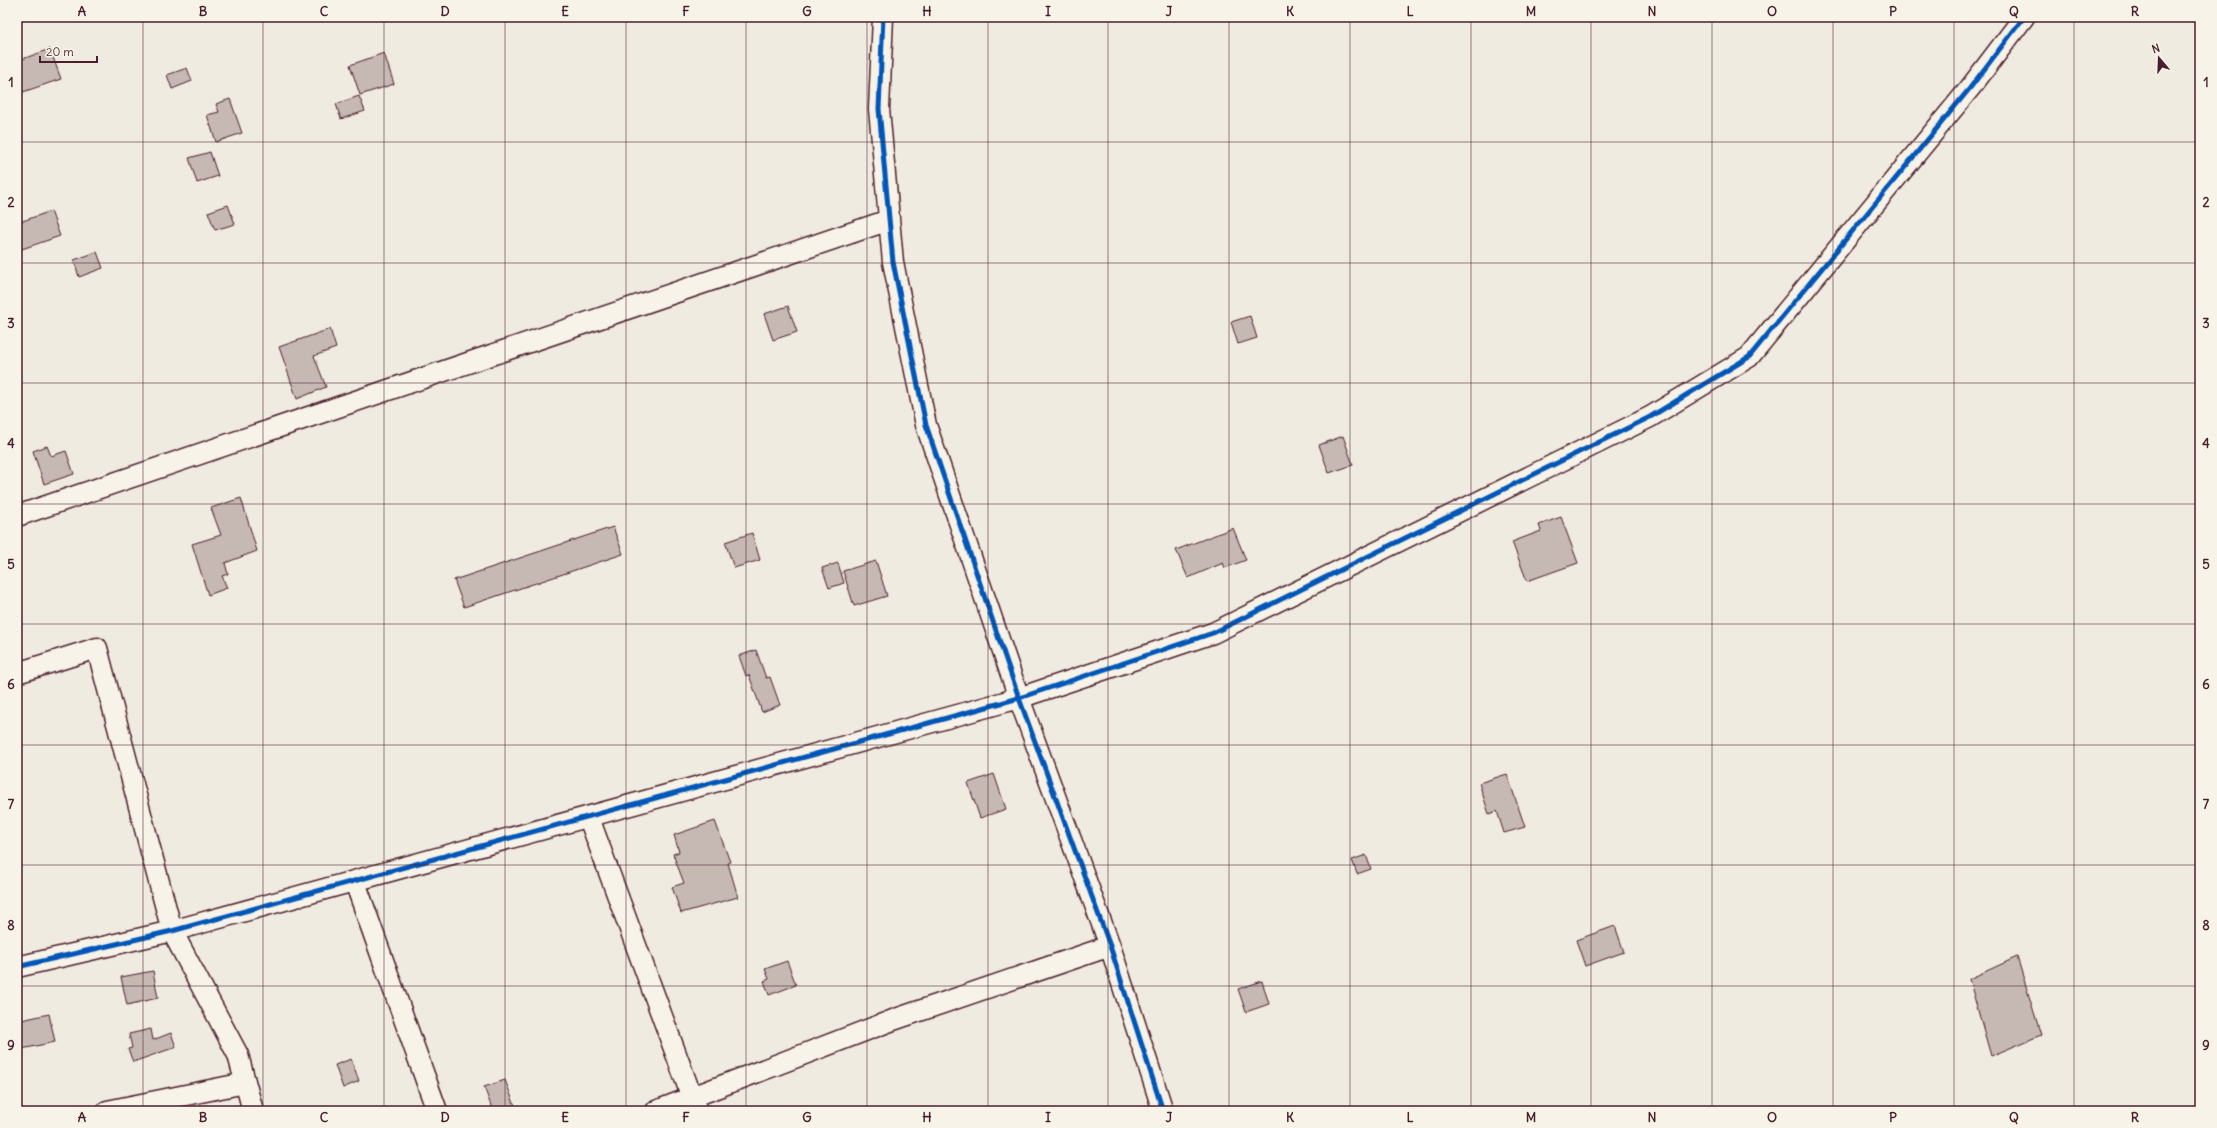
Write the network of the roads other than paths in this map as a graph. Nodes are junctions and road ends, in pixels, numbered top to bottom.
1 (883, 17) edge
2 (2024, 17) edge
3 (889, 220) junction
4 (17, 516) edge
5 (17, 673) edge
6 (1019, 698) junction
7 (589, 818) junction
8 (355, 882) junction
9 (172, 931) junction
10 (1110, 946) junction
11 (17, 967) edge
12 (245, 1083) junction
13 (694, 1104) edge
14 (107, 1111) edge
15 (253, 1111) edge
16 (436, 1111) edge
17 (656, 1111) edge
18 (1163, 1111) edge

1 - 3 street
2 - 6 street
3 - 4 street
3 - 6 street
5 - 9 street
6 - 7 street
6 - 10 street
7 - 8 street
7 - 13 street
8 - 9 street
8 - 16 street
9 - 11 street
9 - 12 street
10 - 13 street
10 - 18 street
12 - 14 street
12 - 15 street
13 - 17 street

